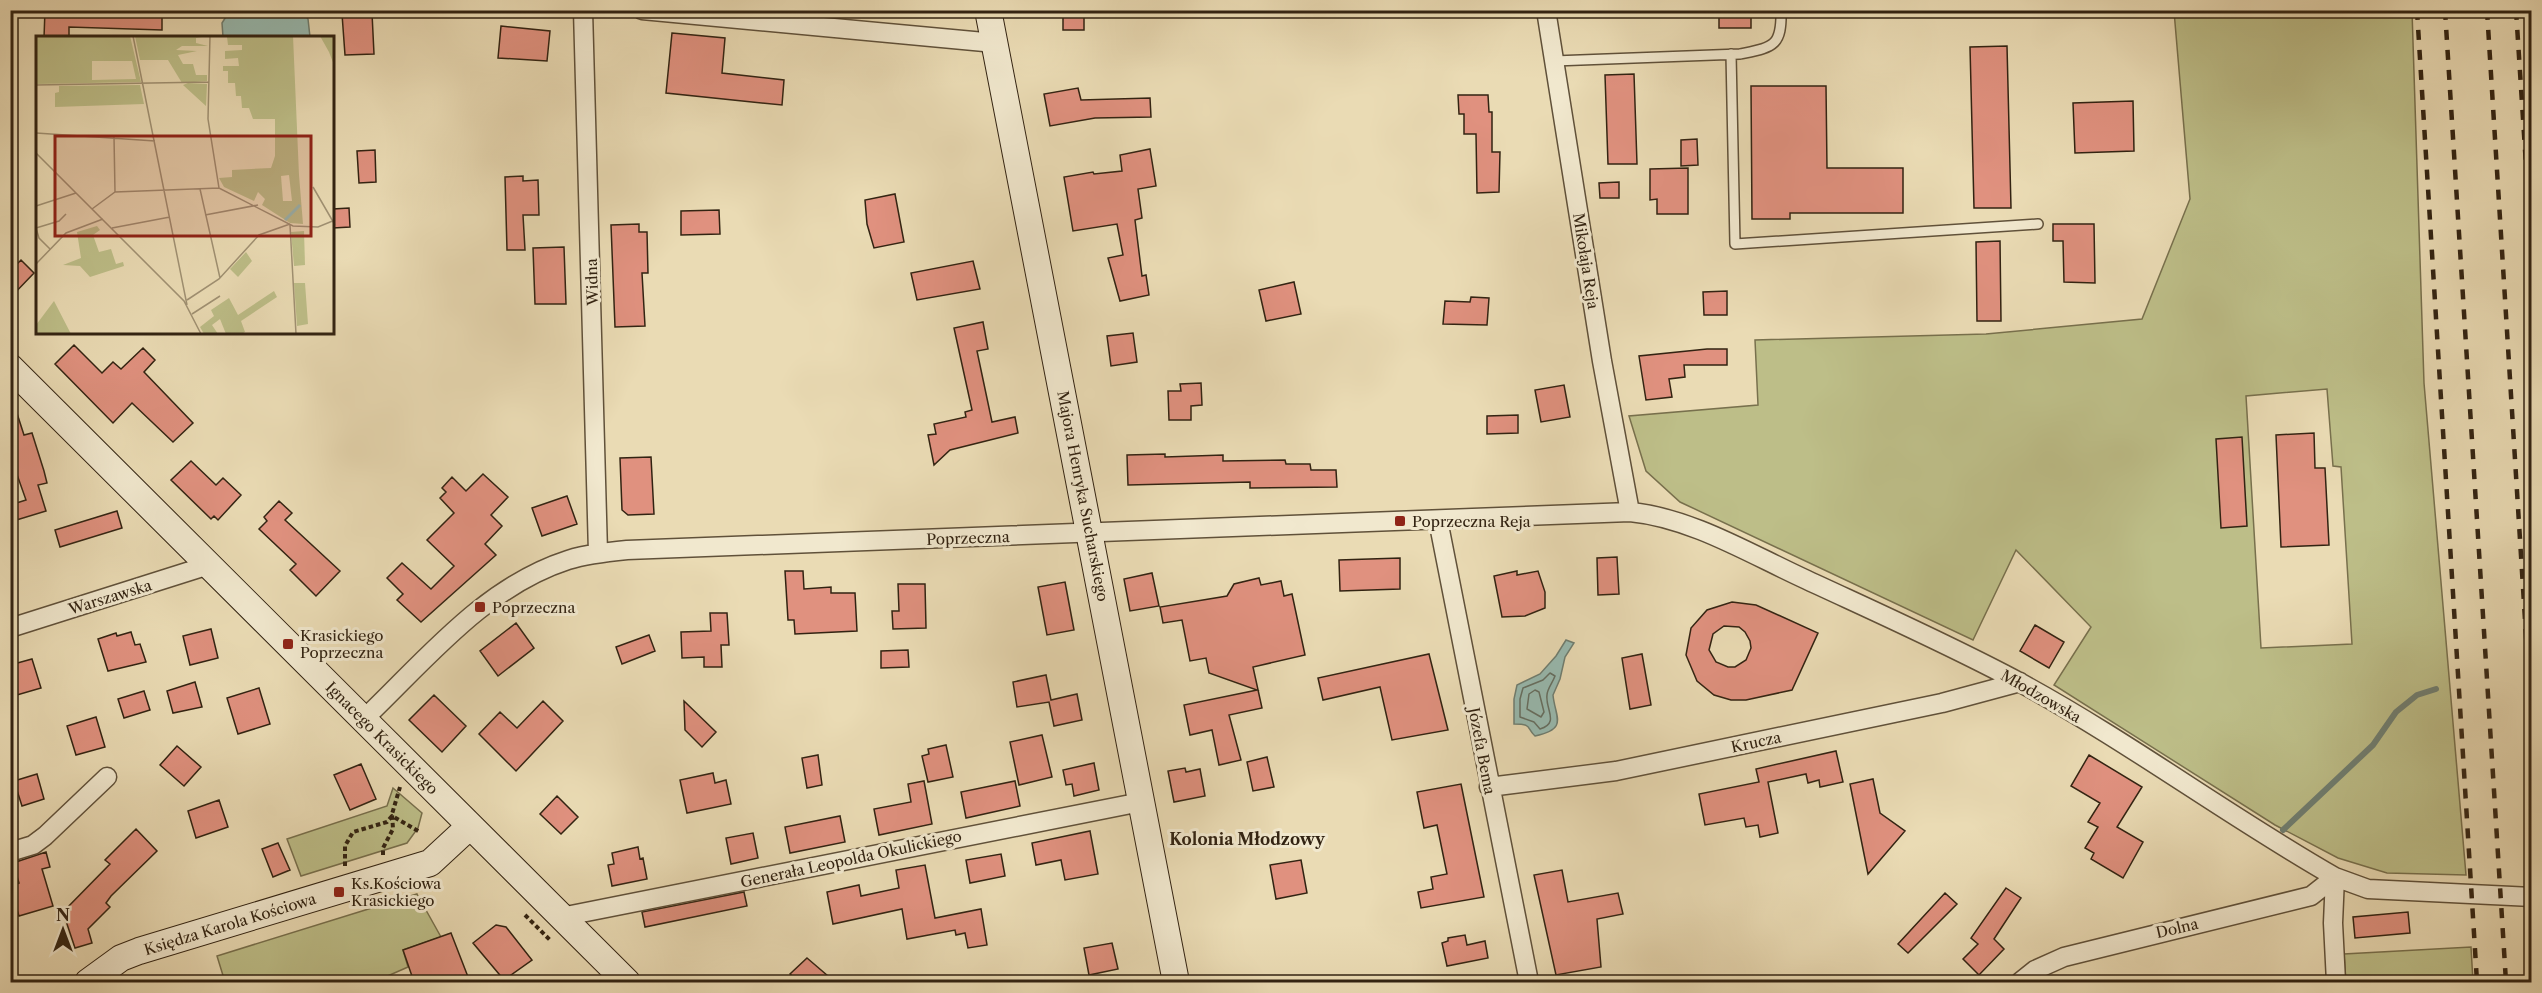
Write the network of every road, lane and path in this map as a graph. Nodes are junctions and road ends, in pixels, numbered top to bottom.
1 (584, 10) edge
2 (642, 10) edge
3 (988, 10) edge
4 (1546, 10) edge
5 (1781, 10) edge
6 (995, 43) junction
7 (1731, 54) junction
8 (1554, 61) junction
9 (2038, 224) dead end
10 (10, 367) edge
11 (1630, 512) junction
12 (1438, 520) junction
13 (1090, 534) junction
14 (598, 553) junction
15 (208, 565) junction
16 (10, 628) edge
17 (2020, 682) junction
18 (364, 719) junction
19 (107, 777) dead end
20 (400, 786) dead end
21 (1489, 788) junction
22 (1141, 802) junction
23 (392, 816) junction
24 (470, 826) junction
25 (420, 832) dead end
26 (10, 852) edge
27 (383, 855) dead end
28 (345, 867) dead end
29 (2335, 877) junction
30 (2532, 897) edge
31 (561, 917) junction
32 (88, 982) edge
33 (627, 982) edge
34 (1176, 982) edge
35 (1529, 982) edge
36 (2020, 982) edge
37 (2336, 982) edge

1 - 14 street, Widna
2 - 6 street
3 - 6 street, Majora Henryka Sucharskiego
4 - 8 street, Mikołaja Reja
5 - 7 lane
6 - 13 street, Majora Henryka Sucharskiego
7 - 8 lane
7 - 9 lane
8 - 11 street, Mikołaja Reja
10 - 15 street, Ignacego Krasickiego
11 - 12 street, Poprzeczna
11 - 17 street, Młodzowska
12 - 13 street, Poprzeczna
12 - 21 street, Józefa Bema
13 - 14 street, Poprzeczna
13 - 22 street, Majora Henryka Sucharskiego
14 - 18 street, Poprzeczna
15 - 16 street, Warszawska
15 - 18 street, Ignacego Krasickiego
17 - 21 street, Krucza
17 - 29 street, Młodzowska
18 - 24 street, Ignacego Krasickiego
19 - 26 street
20 - 23 path
21 - 35 street, Józefa Bema
22 - 31 street, Generała Leopolda Okulickiego
22 - 34 street, Majora Henryka Sucharskiego
23 - 25 path
23 - 27 path
23 - 28 path
24 - 31 street, Ignacego Krasickiego
24 - 32 street, Księdza Karola Kościowa
29 - 30 street, Młodzowska
29 - 36 street, Dolna
29 - 37 street
31 - 33 street, Ignacego Krasickiego

